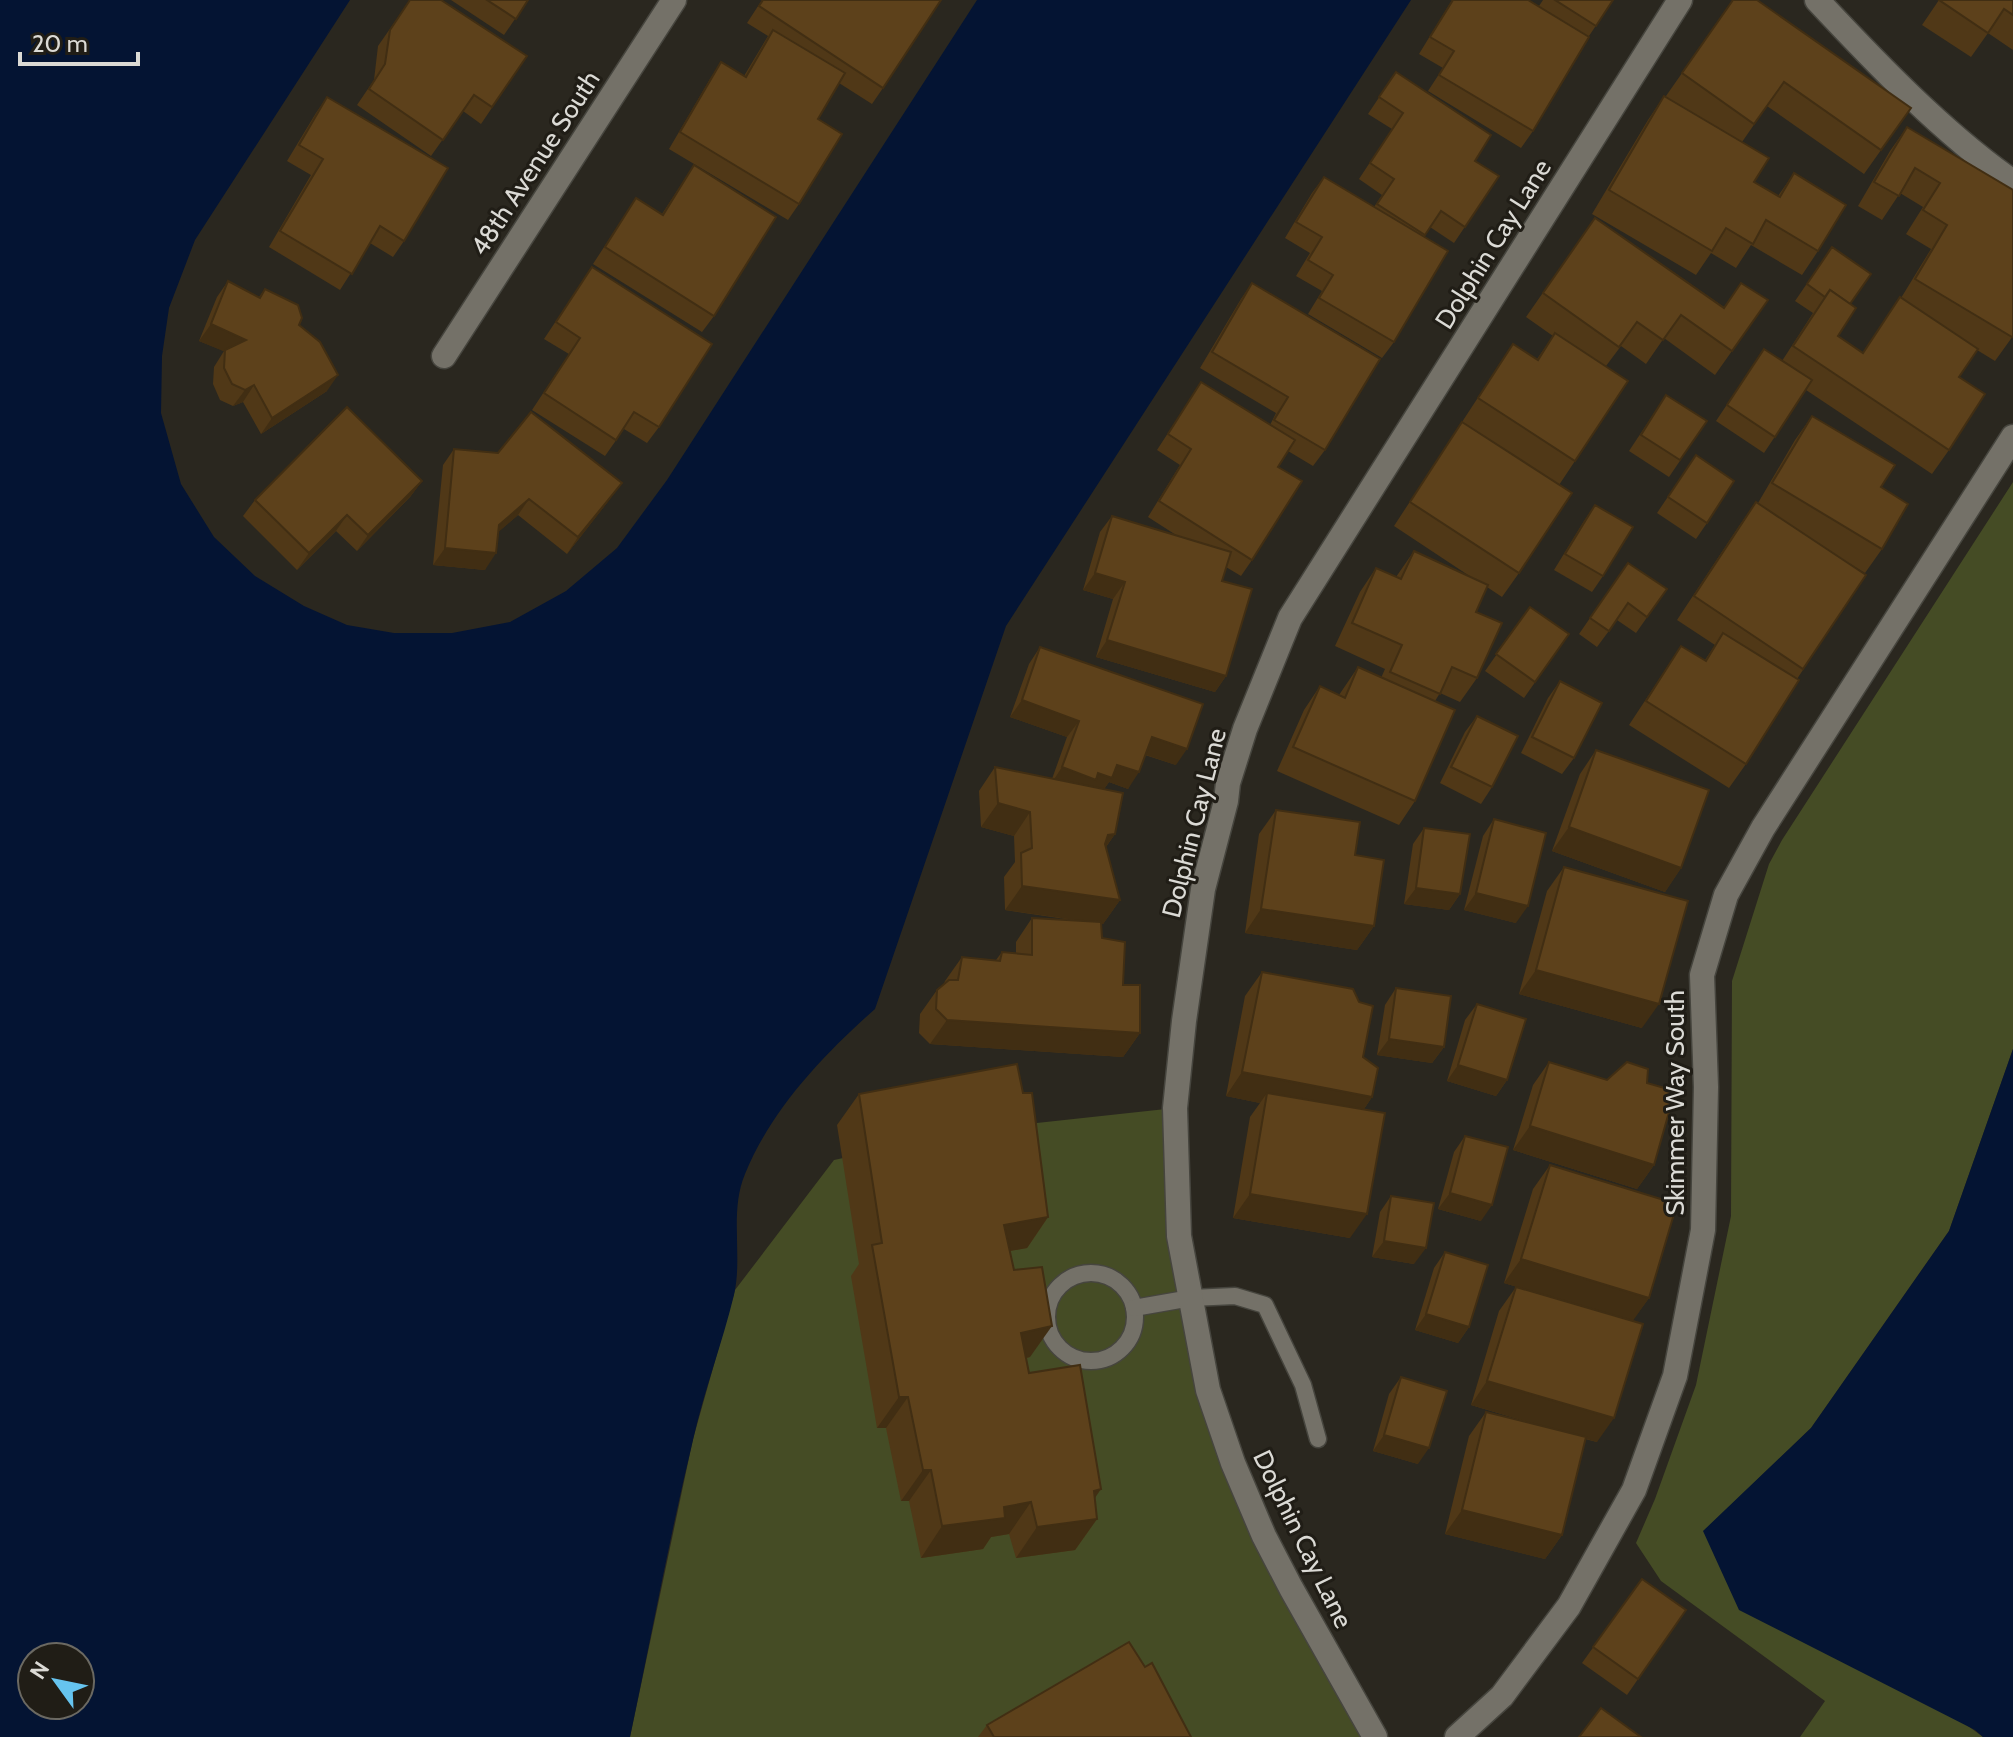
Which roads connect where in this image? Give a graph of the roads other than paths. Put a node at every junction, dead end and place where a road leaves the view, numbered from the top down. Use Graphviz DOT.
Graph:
graph roads {
  1 [pos="674,0"];
  2 [pos="1680,0"];
  3 [pos="1817,0"];
  4 [pos="2013,182"];
  5 [pos="444,356"];
  6 [pos="2013,437"];
  7 [pos="1191,1298"];
  8 [pos="1134,1308"];
  9 [pos="1318,1439"];
  10 [pos="1375,1737"];
  11 [pos="1457,1737"];
  1 -- 5 [label="street, 48th Avenue South"];
  2 -- 7 [label="street, Dolphin Cay Lane"];
  3 -- 4 [label="street"];
  6 -- 11 [label="street, Skimmer Way South"];
  7 -- 8 [label="lane"];
  7 -- 9 [label="lane"];
  7 -- 10 [label="street, Dolphin Cay Lane"];
  8 -- 8 [label="lane"];
}
